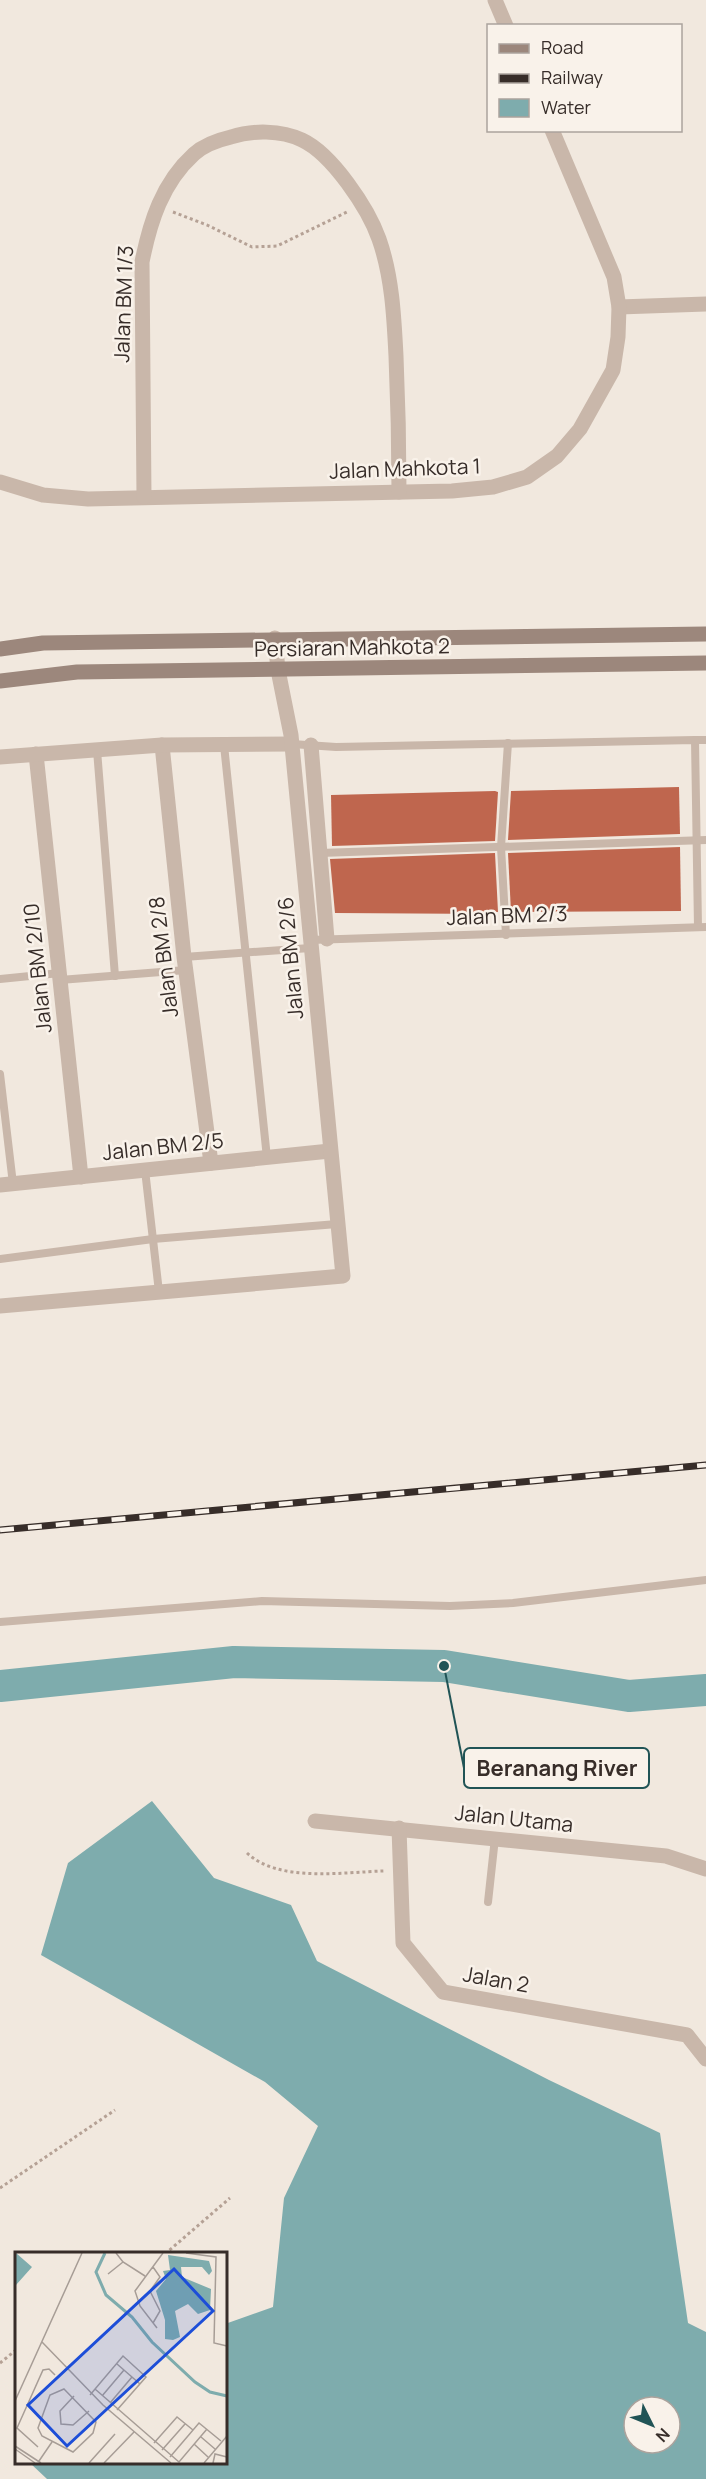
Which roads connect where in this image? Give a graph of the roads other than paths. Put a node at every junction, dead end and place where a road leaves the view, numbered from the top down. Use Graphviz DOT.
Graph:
graph roads {
  1 [pos="495,0"];
  2 [pos="505,24"];
  3 [pos="553,132"];
  4 [pos="706,304"];
  5 [pos="619,307"];
  6 [pos="0,482"];
  7 [pos="399,492"];
  8 [pos="144,497"];
  9 [pos="706,634"];
  10 [pos="275,638"];
  11 [pos="0,649"];
  12 [pos="706,663"];
  13 [pos="278,670"];
  14 [pos="0,681"];
  15 [pos="695,740"];
  16 [pos="706,740"];
  17 [pos="508,743"];
  18 [pos="291,744"];
  19 [pos="162,745"];
  20 [pos="224,745"];
  21 [pos="311,745"];
  22 [pos="97,750"];
  23 [pos="36,754"];
  24 [pos="0,757"];
  25 [pos="696,840"];
  26 [pos="706,840"];
  27 [pos="501,847"];
  28 [pos="320,853"];
  29 [pos="702,927"];
  30 [pos="506,935"];
  31 [pos="327,939"];
  32 [pos="310,944"];
  33 [pos="245,952"];
  34 [pos="185,964"];
  35 [pos="60,976"];
  36 [pos="115,976"];
  37 [pos="0,979"];
  38 [pos="0,1074"];
  39 [pos="330,1151"];
  40 [pos="267,1158"];
  41 [pos="211,1164"];
  42 [pos="145,1170"];
  43 [pos="81,1177"];
  44 [pos="6,1184"];
  45 [pos="337,1224"];
  46 [pos="153,1239"];
  47 [pos="0,1258"];
  48 [pos="159,1292"];
  49 [pos="0,1306"];
  50 [pos="706,1580"];
  51 [pos="0,1622"];
  52 [pos="315,1821"];
  53 [pos="399,1828"];
  54 [pos="495,1838"];
  55 [pos="706,1869"];
  56 [pos="488,1902"];
  57 [pos="706,2059"];
  1 -- 2 [label="street"];
  3 -- 5 [label="street, Jalan Mahkota 1"];
  4 -- 5 [label="street"];
  5 -- 7 [label="street, Jalan Mahkota 1"];
  6 -- 8 [label="street, Jalan Mahkota 1"];
  7 -- 8 [label="street, Jalan Mahkota 1"];
  7 -- 8 [label="street, Jalan BM 1/3"];
  9 -- 10 [label="main road, Persiaran Mahkota 2"];
  10 -- 11 [label="main road, Persiaran Mahkota 2"];
  10 -- 13 [label="street, Jalan BM 2/6"];
  12 -- 13 [label="main road, Persiaran Mahkota 2"];
  13 -- 14 [label="main road, Persiaran Mahkota 2"];
  13 -- 18 [label="street, Jalan BM 2/6"];
  15 -- 16 [label="lane"];
  15 -- 17 [label="lane"];
  15 -- 25 [label="lane"];
  17 -- 21 [label="lane"];
  17 -- 27 [label="lane"];
  18 -- 20 [label="street"];
  18 -- 21 [label="lane"];
  18 -- 32 [label="street, Jalan BM 2/6"];
  19 -- 20 [label="street"];
  19 -- 22 [label="street"];
  19 -- 34 [label="street, Jalan BM 2/8"];
  20 -- 33 [label="lane"];
  21 -- 28 [label="street"];
  22 -- 23 [label="street"];
  22 -- 36 [label="lane"];
  23 -- 24 [label="street"];
  23 -- 35 [label="street, Jalan BM 2/10"];
  25 -- 26 [label="lane"];
  25 -- 27 [label="lane"];
  25 -- 29 [label="lane"];
  27 -- 28 [label="lane"];
  27 -- 30 [label="lane"];
  28 -- 31 [label="street"];
  29 -- 30 [label="lane, Jalan BM 2/3"];
  30 -- 31 [label="lane, Jalan BM 2/3"];
  31 -- 32 [label="lane, Jalan BM 2/3"];
  32 -- 33 [label="lane, Jalan BM 2/3"];
  32 -- 39 [label="street, Jalan BM 2/6"];
  33 -- 34 [label="lane, Jalan BM 2/3"];
  33 -- 40 [label="lane"];
  34 -- 36 [label="lane, Jalan BM 2/3"];
  34 -- 41 [label="street, Jalan BM 2/8"];
  35 -- 36 [label="lane, Jalan BM 2/3"];
  35 -- 37 [label="lane, Jalan BM 2/3"];
  35 -- 43 [label="street, Jalan BM 2/10"];
  38 -- 44 [label="lane"];
  39 -- 40 [label="street, Jalan BM 2/5"];
  39 -- 45 [label="street, Jalan BM 2/6"];
  40 -- 41 [label="street, Jalan BM 2/5"];
  41 -- 42 [label="street, Jalan BM 2/5"];
  42 -- 43 [label="street, Jalan BM 2/5"];
  42 -- 46 [label="lane"];
  43 -- 44 [label="street, Jalan BM 2/5"];
  45 -- 46 [label="lane"];
  45 -- 48 [label="street, Jalan BM 2/6"];
  46 -- 47 [label="lane"];
  46 -- 48 [label="lane"];
  48 -- 49 [label="street"];
  50 -- 51 [label="lane"];
  52 -- 53 [label="street, Jalan Utama"];
  53 -- 54 [label="street, Jalan Utama"];
  53 -- 57 [label="street, Jalan 2"];
  54 -- 55 [label="street, Jalan Utama"];
  54 -- 56 [label="lane"];
}
